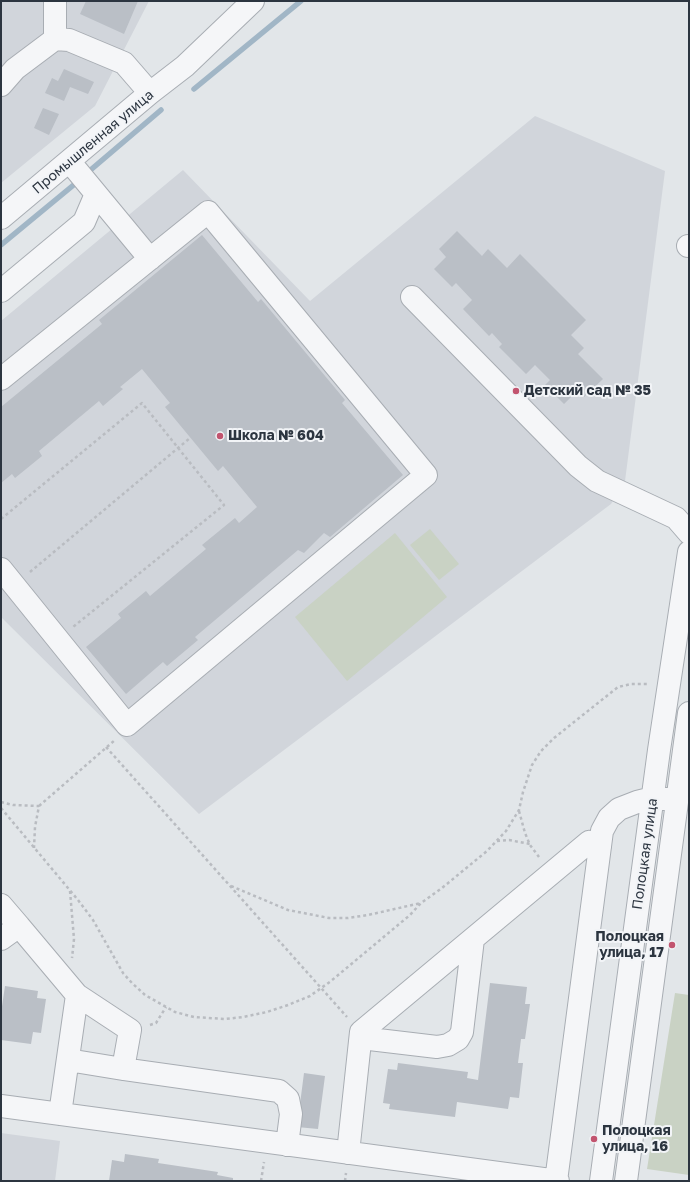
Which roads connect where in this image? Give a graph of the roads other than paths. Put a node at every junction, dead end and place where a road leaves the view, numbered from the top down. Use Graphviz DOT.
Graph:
graph roads {
  1 [pos="55,1"];
  2 [pos="253,1"];
  3 [pos="55,39"];
  4 [pos="1,85"];
  5 [pos="150,93"];
  6 [pos="69,161"];
  7 [pos="96,194"];
  8 [pos="1,218"];
  9 [pos="150,259"];
  10 [pos="1,291"];
  11 [pos="412,297"];
  12 [pos="1,379"];
  13 [pos="689,533"];
  14 [pos="689,552"];
  15 [pos="8,577"];
  16 [pos="689,713"];
  17 [pos="659,750"];
  18 [pos="686,754"];
  19 [pos="653,798"];
  20 [pos="677,801"];
  21 [pos="600,847"];
  22 [pos="1,905"];
  23 [pos="19,926"];
  24 [pos="1,939"];
  25 [pos="473,939"];
  26 [pos="77,995"];
  27 [pos="361,1035"];
  28 [pos="68,1060"];
  29 [pos="123,1069"];
  30 [pos="1,1106"];
  31 [pos="60,1114"];
  32 [pos="287,1145"];
  33 [pos="348,1153"];
  34 [pos="557,1181"];
  35 [pos="601,1181"];
  36 [pos="626,1181"];
  1 -- 3 [label="street"];
  2 -- 5 [label="street, Промышленная улица"];
  3 -- 4 [label="street"];
  3 -- 5 [label="street"];
  5 -- 6 [label="street, Промышленная улица"];
  6 -- 7 [label="street"];
  6 -- 8 [label="street, Промышленная улица"];
  7 -- 9 [label="street"];
  7 -- 10 [label="street"];
  9 -- 12 [label="street"];
  9 -- 15 [label="street"];
  11 -- 13 [label="street"];
  14 -- 17 [label="street, Полоцкая улица"];
  16 -- 18 [label="street, Полоцкая улица"];
  17 -- 18 [label="street"];
  17 -- 19 [label="street, Полоцкая улица"];
  18 -- 20 [label="street, Полоцкая улица"];
  19 -- 20 [label="street"];
  19 -- 21 [label="street"];
  19 -- 35 [label="street, Полоцкая улица"];
  20 -- 36 [label="street, Полоцкая улица"];
  21 -- 25 [label="street"];
  21 -- 34 [label="street"];
  22 -- 23 [label="street"];
  23 -- 24 [label="street"];
  23 -- 26 [label="street"];
  25 -- 27 [label="street"];
  25 -- 27 [label="street"];
  26 -- 28 [label="street"];
  26 -- 29 [label="street"];
  27 -- 33 [label="street"];
  28 -- 29 [label="street"];
  28 -- 31 [label="street"];
  29 -- 32 [label="street"];
  30 -- 31 [label="street"];
  31 -- 32 [label="street"];
  32 -- 33 [label="street"];
  33 -- 34 [label="street"];
}
